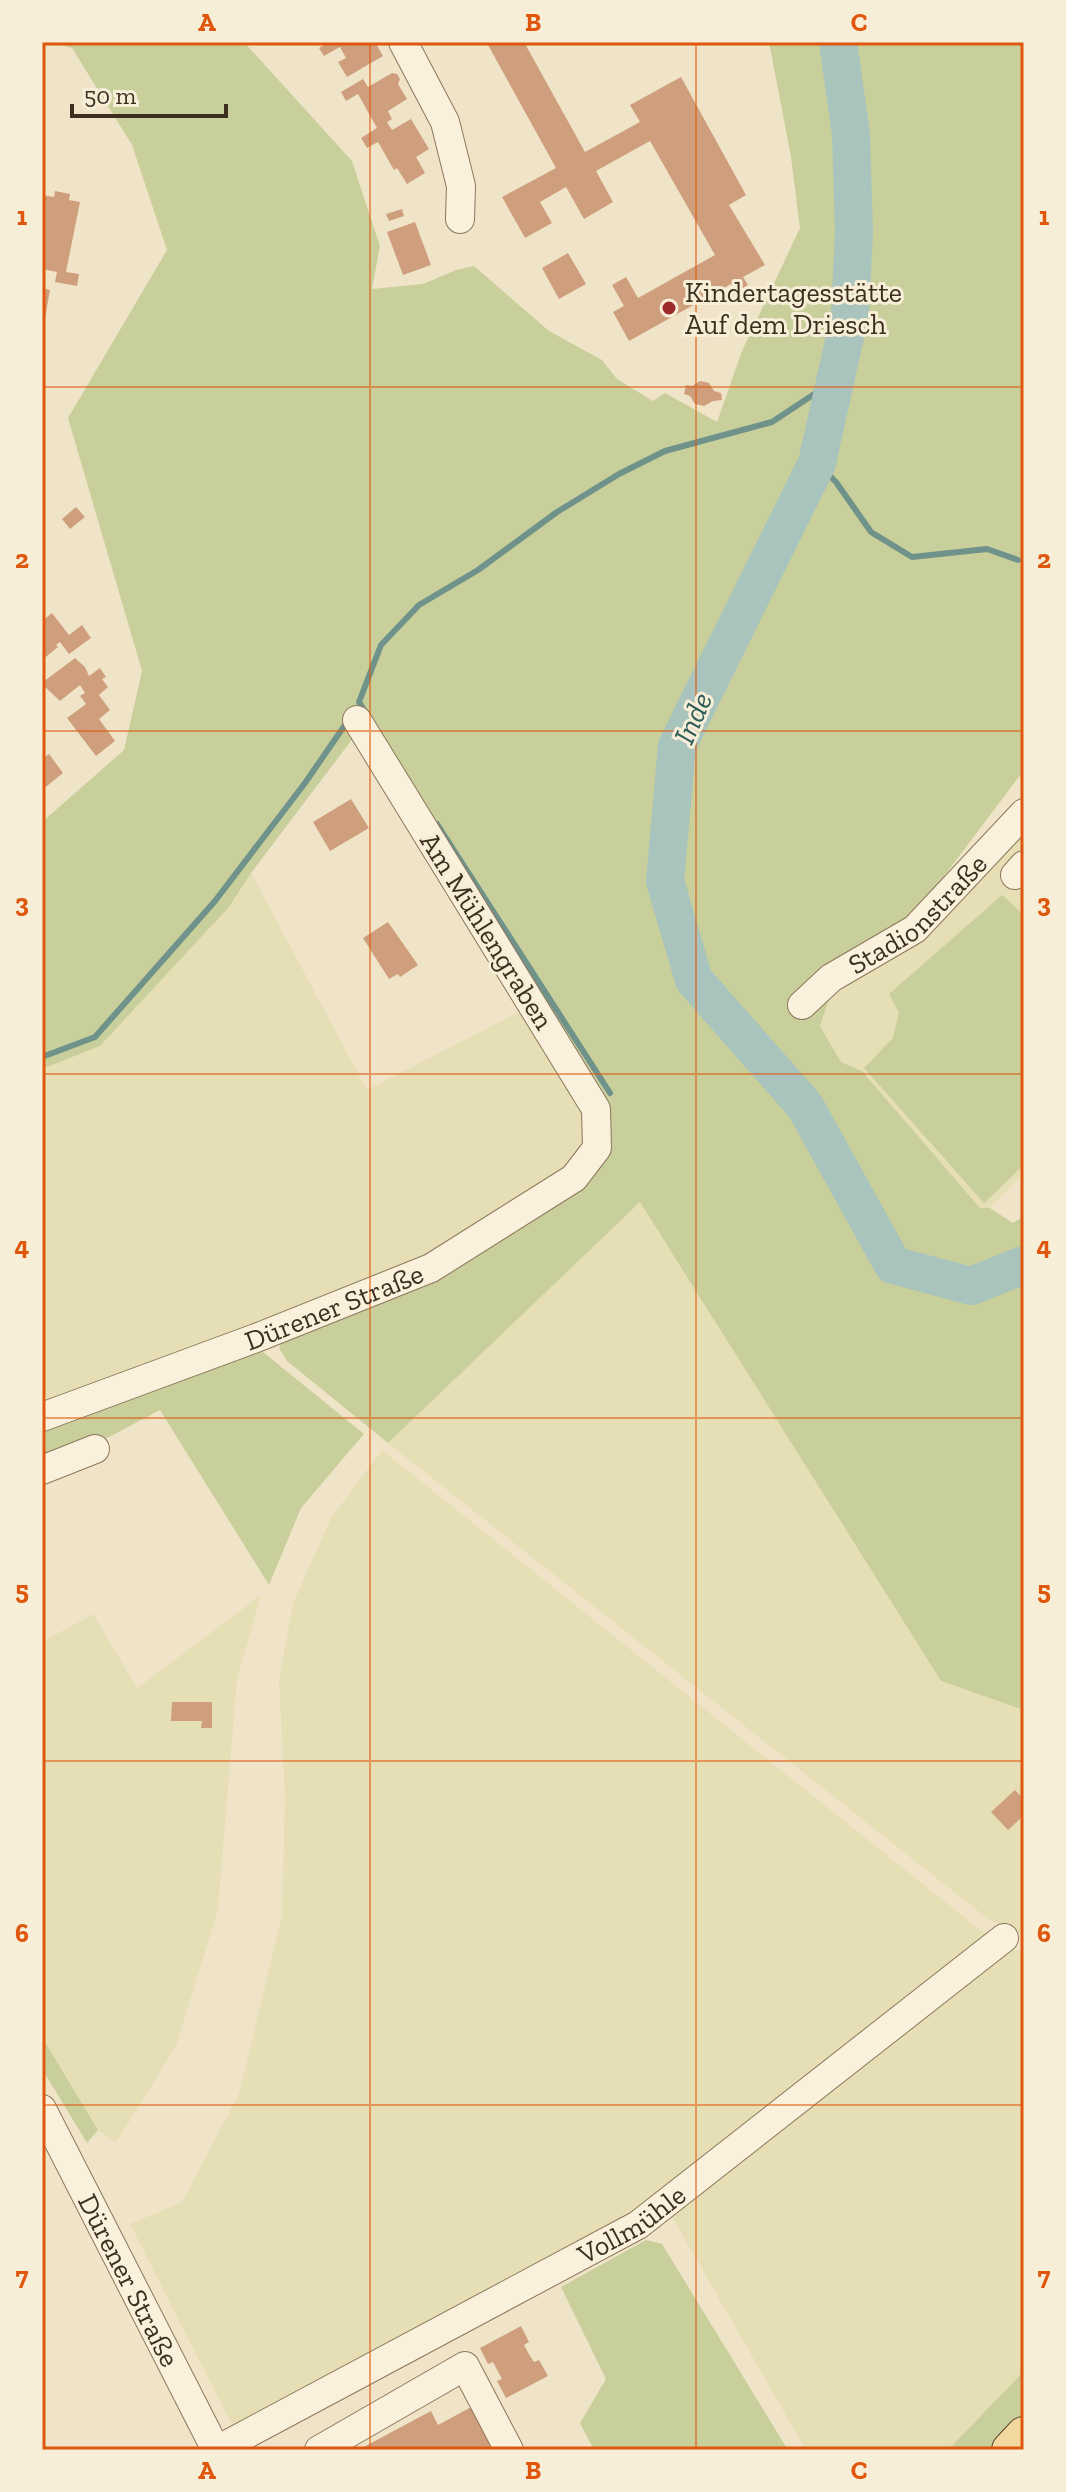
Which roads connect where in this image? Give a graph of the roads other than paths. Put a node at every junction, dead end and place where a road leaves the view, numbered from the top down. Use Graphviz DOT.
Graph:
graph roads {
  1 [pos="403,42"];
  2 [pos="460,219"];
  3 [pos="357,720"];
  4 [pos="1024,813"];
  5 [pos="802,1005"];
  6 [pos="597,1148"];
  7 [pos="42,1417"];
  8 [pos="95,1449"];
  9 [pos="42,1470"];
  10 [pos="1004,1938"];
  11 [pos="42,2109"];
  12 [pos="1024,2435"];
  13 [pos="217,2450"];
  14 [pos="319,2450"];
  15 [pos="509,2450"];
  16 [pos="1010,2450"];
  1 -- 2 [label="street"];
  3 -- 6 [label="street, Am Mühlengraben"];
  4 -- 5 [label="street, Stadionstraße"];
  6 -- 7 [label="street, Dürener Straße"];
  8 -- 9 [label="street"];
  10 -- 13 [label="street, Vollmühle"];
  11 -- 13 [label="street, Dürener Straße"];
  12 -- 16 [label="main road"];
  14 -- 15 [label="street"];
}
